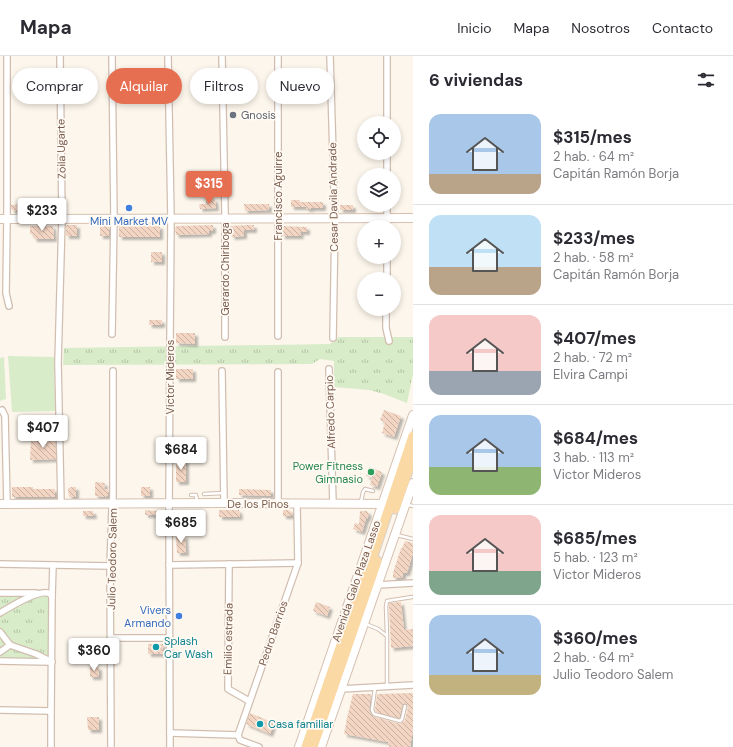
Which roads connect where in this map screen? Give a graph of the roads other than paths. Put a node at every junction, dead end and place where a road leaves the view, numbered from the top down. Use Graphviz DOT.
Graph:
graph roads {
  1 [pos="7,56"];
  2 [pos="60,56"];
  3 [pos="112,56"];
  4 [pos="168,56"];
  5 [pos="222,56"];
  6 [pos="278,56"];
  7 [pos="330,56"];
  8 [pos="387,56"];
  9 [pos="387,116"];
  10 [pos="387,212"];
  11 [pos="62,218"];
  12 [pos="114,218"];
  13 [pos="171,218"];
  14 [pos="225,218"];
  15 [pos="278,218"];
  16 [pos="335,218"];
  17 [pos="387,218"];
  18 [pos="413,218"];
  19 [pos="3,219"];
  20 [pos="9,306"];
  21 [pos="386,316"];
  22 [pos="112,334"];
  23 [pos="278,336"];
  24 [pos="225,337"];
  25 [pos="333,338"];
  26 [pos="389,341"];
  27 [pos="329,369"];
  28 [pos="113,371"];
  29 [pos="222,371"];
  30 [pos="278,372"];
  31 [pos="2,410"];
  32 [pos="413,415"];
  33 [pos="413,436"];
  34 [pos="413,456"];
  35 [pos="413,483"];
  36 [pos="373,490"];
  37 [pos="204,494"];
  38 [pos="223,494"];
  39 [pos="192,495"];
  40 [pos="3,504"];
  41 [pos="61,504"];
  42 [pos="112,504"];
  43 [pos="169,504"];
  44 [pos="197,504"];
  45 [pos="224,504"];
  46 [pos="278,504"];
  47 [pos="297,504"];
  48 [pos="333,504"];
  49 [pos="361,504"];
  50 [pos="397,505"];
  51 [pos="395,534"];
  52 [pos="413,539"];
  53 [pos="298,563"];
  54 [pos="0,564"];
  55 [pos="229,564"];
  56 [pos="53,565"];
  57 [pos="169,565"];
  58 [pos="110,566"];
  59 [pos="413,583"];
  60 [pos="377,585"];
  61 [pos="0,593"];
  62 [pos="39,593"];
  63 [pos="52,597"];
  64 [pos="412,597"];
  65 [pos="0,613"];
  66 [pos="364,624"];
  67 [pos="0,632"];
  68 [pos="387,636"];
  69 [pos="111,638"];
  70 [pos="169,638"];
  71 [pos="10,645"];
  72 [pos="0,652"];
  73 [pos="0,661"];
  74 [pos="52,662"];
  75 [pos="413,685"];
  76 [pos="387,686"];
  77 [pos="375,687"];
  78 [pos="341,689"];
  79 [pos="250,701"];
  80 [pos="405,706"];
  81 [pos="0,710"];
  82 [pos="51,711"];
  83 [pos="170,733"];
  84 [pos="238,735"];
  85 [pos="52,747"];
  86 [pos="111,747"];
  87 [pos="170,747"];
  88 [pos="259,747"];
  89 [pos="299,747"];
  90 [pos="306,747"];
  91 [pos="313,747"];
  92 [pos="320,747"];
  1 -- 19 [label="street"];
  2 -- 11 [label="street, Zoila Ugarte"];
  3 -- 12 [label="street"];
  4 -- 13 [label="street, Victor Mideros"];
  5 -- 14 [label="street, Gerardo Chiriboga"];
  6 -- 15 [label="street, Francisco Aguirre"];
  7 -- 16 [label="street, Cesar Davila Andrade"];
  8 -- 9 [label="street"];
  10 -- 17 [label="street"];
  11 -- 12 [label="street"];
  11 -- 19 [label="street"];
  11 -- 41 [label="street, Zoila Ugarte"];
  12 -- 13 [label="street"];
  12 -- 22 [label="street"];
  13 -- 14 [label="street"];
  13 -- 43 [label="street, Victor Mideros"];
  14 -- 15 [label="street"];
  14 -- 24 [label="street, Gerardo Chiriboga"];
  15 -- 16 [label="street"];
  15 -- 23 [label="street, Francisco Aguirre"];
  16 -- 17 [label="street"];
  16 -- 25 [label="street, Cesar Davila Andrade"];
  17 -- 18 [label="street"];
  19 -- 20 [label="street"];
  21 -- 26 [label="street"];
  27 -- 48 [label="street, Alfredo Carpio"];
  28 -- 42 [label="street, Julio Teodoro Salem"];
  29 -- 38 [label="street"];
  30 -- 46 [label="street"];
  31 -- 40 [label="street"];
  32 -- 50 [label="street, Avenida Galo Plaza Lasso"];
  33 -- 50 [label="main road, Avenida Galo Plaza Lasso"];
  34 -- 50 [label="main road, Avenida Galo Plaza Lasso"];
  35 -- 50 [label="street, Avenida Galo Plaza Lasso"];
  36 -- 49 [label="lane"];
  37 -- 38 [label="lane"];
  38 -- 45 [label="street"];
  39 -- 44 [label="lane"];
  40 -- 41 [label="street, De los Pinos"];
  41 -- 42 [label="street, De los Pinos"];
  42 -- 43 [label="street, De los Pinos"];
  42 -- 58 [label="street, Julio Teodoro Salem"];
  43 -- 44 [label="street, De los Pinos"];
  43 -- 57 [label="street, Victor Mideros"];
  44 -- 45 [label="street, De los Pinos"];
  45 -- 46 [label="street, De los Pinos"];
  46 -- 47 [label="street, De los Pinos"];
  47 -- 48 [label="street, De los Pinos"];
  47 -- 53 [label="street, Pedro Barrios"];
  48 -- 49 [label="street, De los Pinos"];
  49 -- 50 [label="street, De los Pinos"];
  50 -- 51 [label="street, Avenida Galo Plaza Lasso"];
  50 -- 89 [label="street, Avenida Galo Plaza Lasso"];
  50 -- 90 [label="main road, Avenida Galo Plaza Lasso"];
  50 -- 91 [label="main road, Avenida Galo Plaza Lasso"];
  51 -- 52 [label="lane"];
  51 -- 60 [label="street, Avenida Galo Plaza Lasso"];
  53 -- 55 [label="street"];
  53 -- 79 [label="street, Pedro Barrios"];
  54 -- 56 [label="street"];
  55 -- 57 [label="street"];
  55 -- 79 [label="street, Emilio estrada"];
  56 -- 58 [label="street"];
  56 -- 63 [label="street"];
  57 -- 70 [label="street, Victor Mideros"];
  58 -- 69 [label="street, Julio Teodoro Salem"];
  59 -- 60 [label="street"];
  60 -- 66 [label="street, Avenida Galo Plaza Lasso"];
  61 -- 62 [label="street"];
  62 -- 63 [label="street"];
  62 -- 65 [label="street"];
  63 -- 74 [label="street"];
  64 -- 68 [label="lane"];
  66 -- 68 [label="lane"];
  66 -- 78 [label="street, Avenida Galo Plaza Lasso"];
  67 -- 71 [label="street"];
  68 -- 76 [label="lane"];
  69 -- 70 [label="street"];
  69 -- 86 [label="street, Julio Teodoro Salem"];
  70 -- 83 [label="street, Victor Mideros"];
  71 -- 72 [label="street"];
  71 -- 74 [label="street"];
  73 -- 74 [label="street"];
  74 -- 82 [label="street"];
  75 -- 76 [label="street"];
  76 -- 77 [label="street"];
  77 -- 78 [label="street"];
  77 -- 80 [label="lane"];
  78 -- 92 [label="street, Avenida Galo Plaza Lasso"];
  79 -- 84 [label="street, Pedro Barrios"];
  81 -- 82 [label="street"];
  82 -- 85 [label="street"];
  83 -- 84 [label="street"];
  83 -- 87 [label="street, Victor Mideros"];
  84 -- 88 [label="street"];
}
